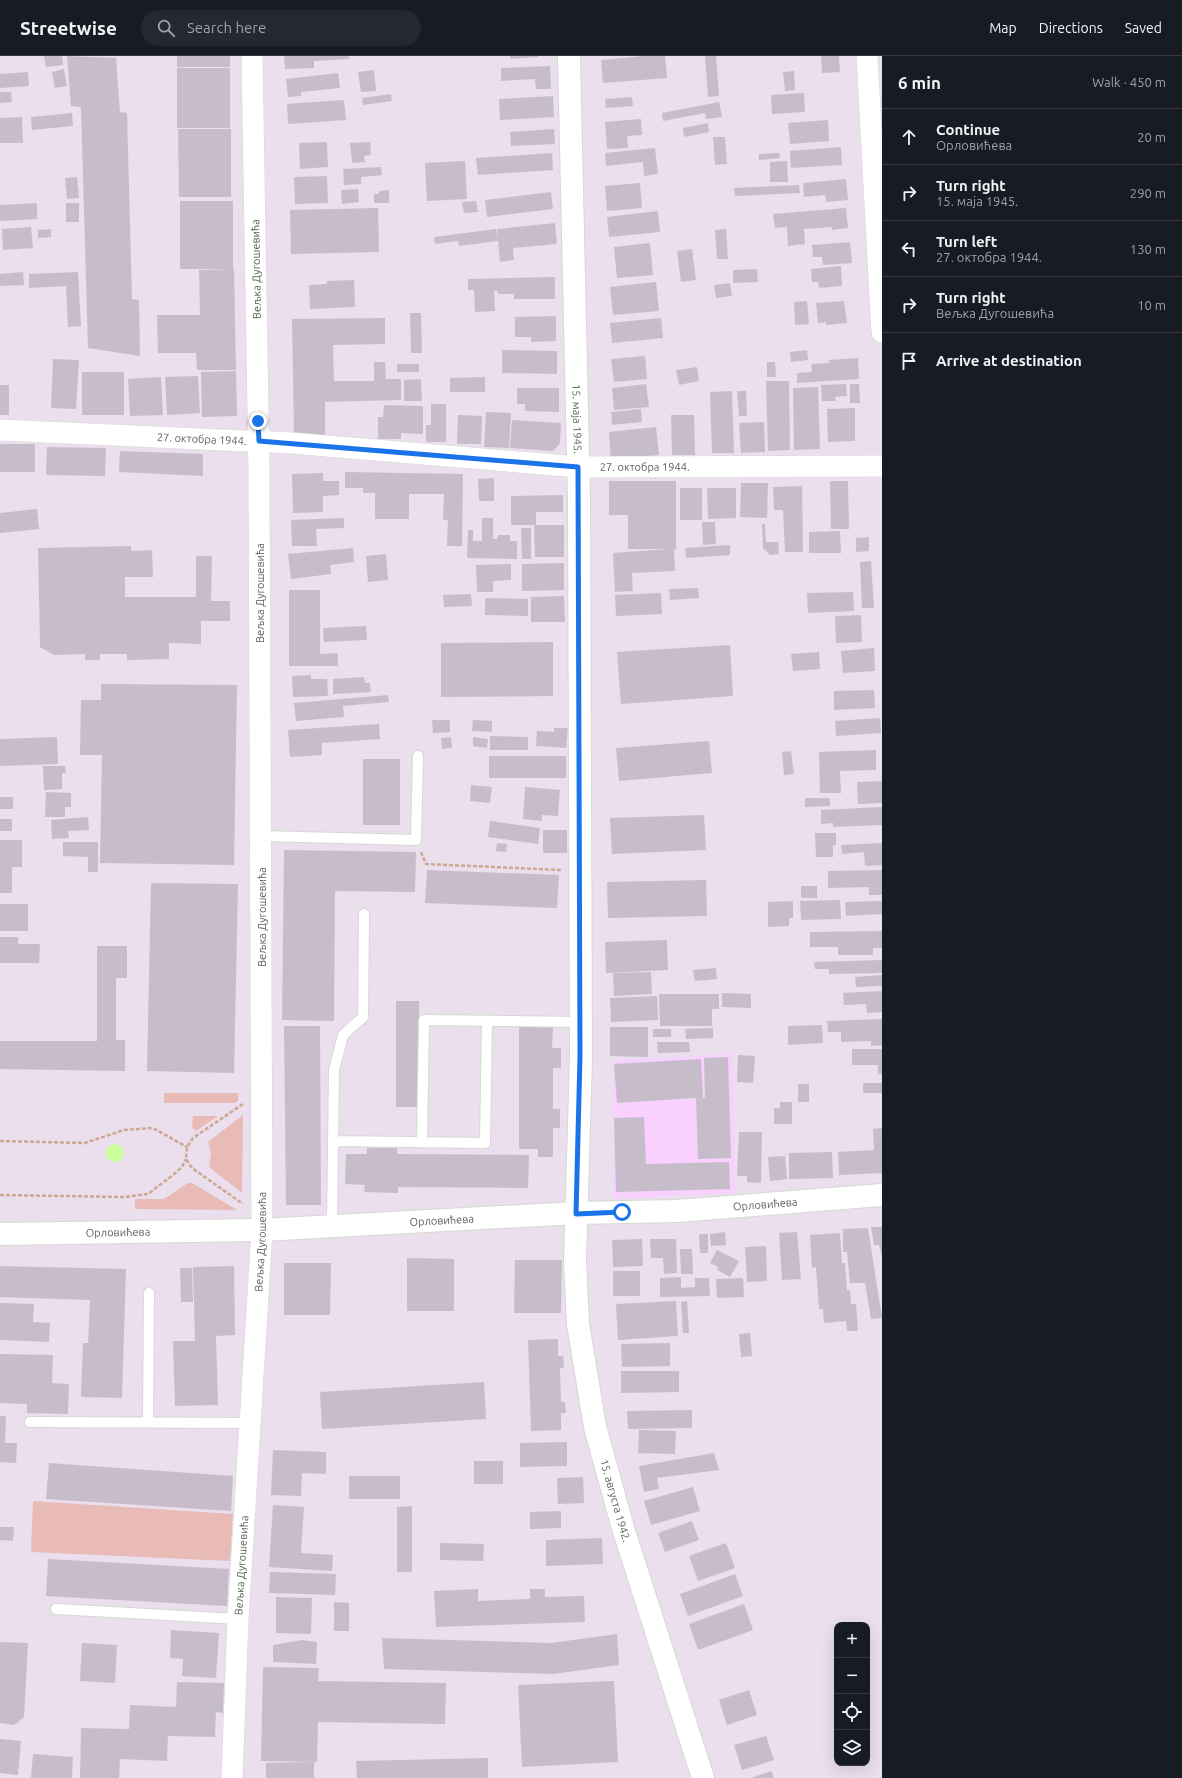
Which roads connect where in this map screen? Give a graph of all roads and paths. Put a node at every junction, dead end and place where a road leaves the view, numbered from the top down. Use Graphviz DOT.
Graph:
graph roads {
  1 [pos="252,56"];
  2 [pos="569,56"];
  3 [pos="867,56"];
  4 [pos="882,332"];
  5 [pos="0,430"];
  6 [pos="259,441"];
  7 [pos="882,466"];
  8 [pos="578,467"];
  9 [pos="418,756"];
  10 [pos="261,836"];
  11 [pos="416,840"];
  12 [pos="580,871"];
  13 [pos="364,914"];
  14 [pos="487,1021"];
  15 [pos="580,1022"];
  16 [pos="262,1093"];
  17 [pos="0,1141"];
  18 [pos="333,1141"];
  19 [pos="422,1142"];
  20 [pos="187,1147"];
  21 [pos="186,1159"];
  22 [pos="0,1195"];
  23 [pos="882,1195"];
  24 [pos="576,1214"];
  25 [pos="262,1222"];
  26 [pos="332,1226"];
  27 [pos="0,1234"];
  28 [pos="149,1293"];
  29 [pos="30,1422"];
  30 [pos="148,1422"];
  31 [pos="251,1423"];
  32 [pos="56,1609"];
  33 [pos="238,1619"];
  34 [pos="232,1778"];
  35 [pos="703,1778"];
  1 -- 6 [label="street, Вељка Дугошевића"];
  2 -- 8 [label="street, 15. маја 1945."];
  3 -- 4 [label="street"];
  5 -- 6 [label="street, 27. октобра 1944."];
  6 -- 8 [label="street, 27. октобра 1944."];
  6 -- 10 [label="street, Вељка Дугошевића"];
  7 -- 8 [label="street, 27. октобра 1944."];
  8 -- 12 [label="street, 15. маја 1945."];
  9 -- 11 [label="lane"];
  10 -- 11 [label="lane"];
  10 -- 16 [label="street, Вељка Дугошевића"];
  11 -- 12 [label="path"];
  12 -- 15 [label="street, 15. маја 1945."];
  13 -- 18 [label="lane"];
  14 -- 15 [label="lane"];
  14 -- 19 [label="lane"];
  14 -- 19 [label="lane"];
  15 -- 24 [label="street, 15. маја 1945."];
  16 -- 20 [label="path"];
  16 -- 25 [label="street, Вељка Дугошевића"];
  17 -- 20 [label="path"];
  18 -- 19 [label="lane"];
  18 -- 26 [label="lane"];
  20 -- 21 [label="path"];
  21 -- 22 [label="path"];
  21 -- 25 [label="path"];
  23 -- 24 [label="street, Орловићева"];
  24 -- 26 [label="street, Орловићева"];
  24 -- 35 [label="street, 15. августа 1942."];
  25 -- 26 [label="street, Орловићева"];
  25 -- 27 [label="street, Орловићева"];
  25 -- 31 [label="street, Вељка Дугошевића"];
  28 -- 30 [label="lane"];
  29 -- 30 [label="lane"];
  30 -- 31 [label="lane"];
  31 -- 33 [label="street, Вељка Дугошевића"];
  32 -- 33 [label="lane"];
  33 -- 34 [label="street, Вељка Дугошевића"];
}
